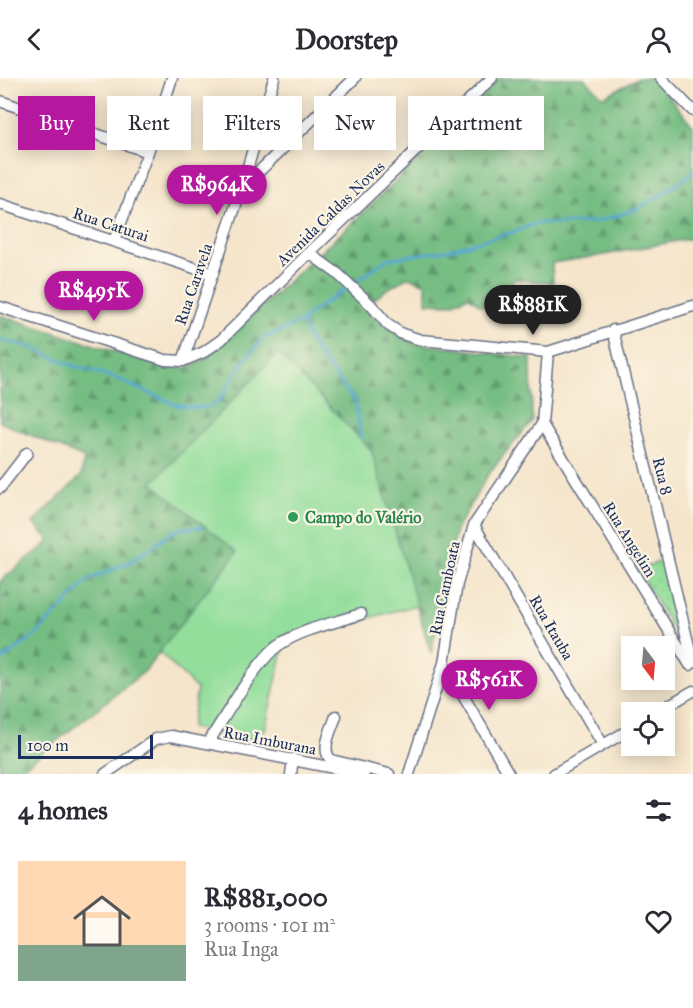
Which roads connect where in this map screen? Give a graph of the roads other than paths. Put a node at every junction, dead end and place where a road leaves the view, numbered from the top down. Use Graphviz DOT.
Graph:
graph roads {
  1 [pos="172,78"];
  2 [pos="274,78"];
  3 [pos="355,78"];
  4 [pos="492,78"];
  5 [pos="661,78"];
  6 [pos="0,101"];
  7 [pos="691,104"];
  8 [pos="148,153"];
  9 [pos="241,190"];
  10 [pos="0,204"];
  11 [pos="114,242"];
  12 [pos="309,253"];
  13 [pos="213,274"];
  14 [pos="693,306"];
  15 [pos="0,307"];
  16 [pos="613,330"];
  17 [pos="548,352"];
  18 [pos="183,361"];
  19 [pos="542,424"];
  20 [pos="27,453"];
  21 [pos="0,488"];
  22 [pos="474,525"];
  23 [pos="361,614"];
  24 [pos="444,663"];
  25 [pos="693,663"];
  26 [pos="693,670"];
  27 [pos="693,691"];
  28 [pos="674,702"];
  29 [pos="336,716"];
  30 [pos="621,734"];
  31 [pos="208,743"];
  32 [pos="603,745"];
  33 [pos="293,759"];
  34 [pos="105,774"];
  35 [pos="291,774"];
  36 [pos="364,774"];
  37 [pos="389,774"];
  38 [pos="409,774"];
  39 [pos="509,774"];
  40 [pos="554,774"];
  1 -- 8 [label="street"];
  2 -- 9 [label="street, Rua Caravela"];
  3 -- 9 [label="street"];
  4 -- 12 [label="street, Avenida Caldas Novas"];
  5 -- 7 [label="street"];
  6 -- 8 [label="street"];
  8 -- 11 [label="street"];
  9 -- 13 [label="street, Rua Caravela"];
  10 -- 11 [label="street, Rua Caturai"];
  11 -- 13 [label="street, Rua Caturai"];
  12 -- 17 [label="street"];
  12 -- 18 [label="street, Avenida Caldas Novas"];
  13 -- 18 [label="street, Rua Caravela"];
  14 -- 16 [label="street"];
  15 -- 18 [label="street"];
  16 -- 17 [label="street"];
  16 -- 25 [label="street, Rua 8"];
  17 -- 19 [label="street, Rua Camboata"];
  19 -- 22 [label="street, Rua Camboata"];
  19 -- 26 [label="street, Rua Angelim"];
  20 -- 21 [label="street"];
  22 -- 24 [label="street, Rua Camboata"];
  22 -- 32 [label="street, Rua Itauba"];
  23 -- 31 [label="street"];
  24 -- 38 [label="street, Rua Camboata"];
  24 -- 39 [label="street"];
  27 -- 28 [label="street"];
  29 -- 37 [label="street"];
  30 -- 32 [label="street"];
  31 -- 33 [label="street, Rua Imburana"];
  31 -- 34 [label="street, Rua Imburana"];
  32 -- 40 [label="street"];
  33 -- 35 [label="street"];
  33 -- 36 [label="street, Rua Imburana"];
}
